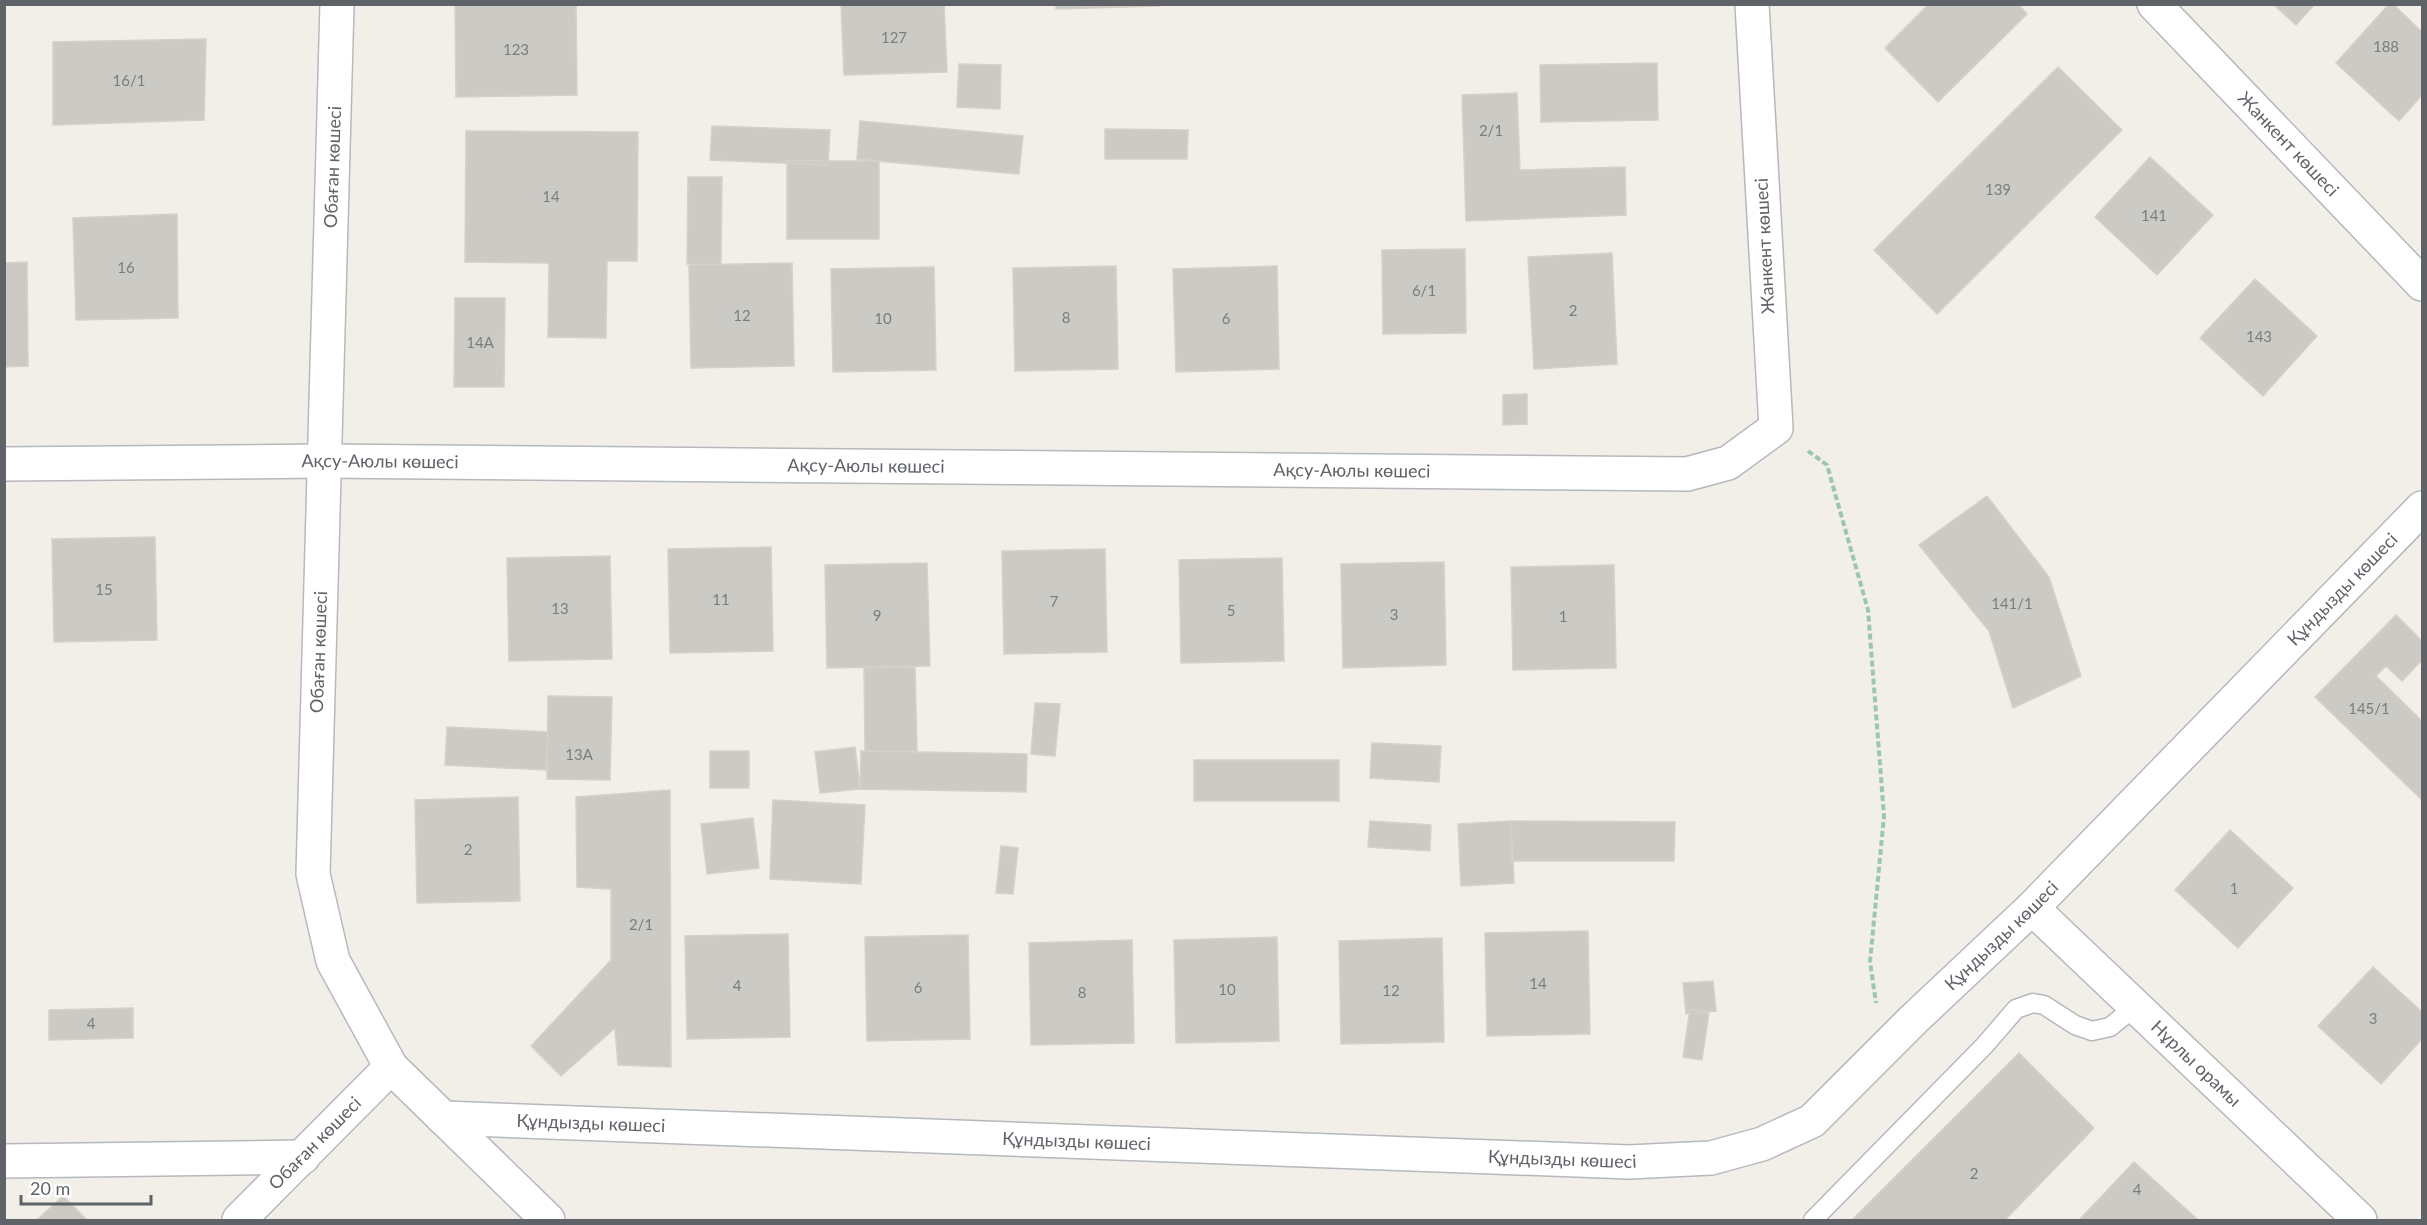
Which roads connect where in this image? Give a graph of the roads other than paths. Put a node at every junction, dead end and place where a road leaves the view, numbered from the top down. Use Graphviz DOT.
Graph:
graph roads {
  1 [pos="338,4"];
  2 [pos="1752,4"];
  3 [pos="2154,4"];
  4 [pos="2422,284"];
  5 [pos="324,461"];
  6 [pos="1728,463"];
  7 [pos="4,464"];
  8 [pos="2422,508"];
  9 [pos="2032,908"];
  10 [pos="2136,1006"];
  11 [pos="391,1067"];
  12 [pos="443,1118"];
  13 [pos="303,1157"];
  14 [pos="4,1161"];
  15 [pos="239,1221"];
  16 [pos="548,1221"];
  17 [pos="1813,1221"];
  18 [pos="2360,1221"];
  1 -- 5 [label="street, Обаған көшесі"];
  2 -- 6 [label="street, Жанкент көшесі"];
  3 -- 4 [label="street, Жанкент көшесі"];
  5 -- 6 [label="street, Ақсу-Аюлы көшесі"];
  5 -- 7 [label="street, Ақсу-Аюлы көшесі"];
  5 -- 11 [label="street, Обаған көшесі"];
  8 -- 9 [label="street, Құндызды көшесі"];
  9 -- 10 [label="street, Нұрлы орамы"];
  9 -- 12 [label="street, Құндызды көшесі"];
  10 -- 17 [label="lane"];
  10 -- 18 [label="street, Нұрлы орамы"];
  11 -- 12 [label="street"];
  11 -- 13 [label="street, Обаған көшесі"];
  12 -- 16 [label="street"];
  13 -- 14 [label="street"];
  13 -- 15 [label="street, Обаған көшесі"];
}
